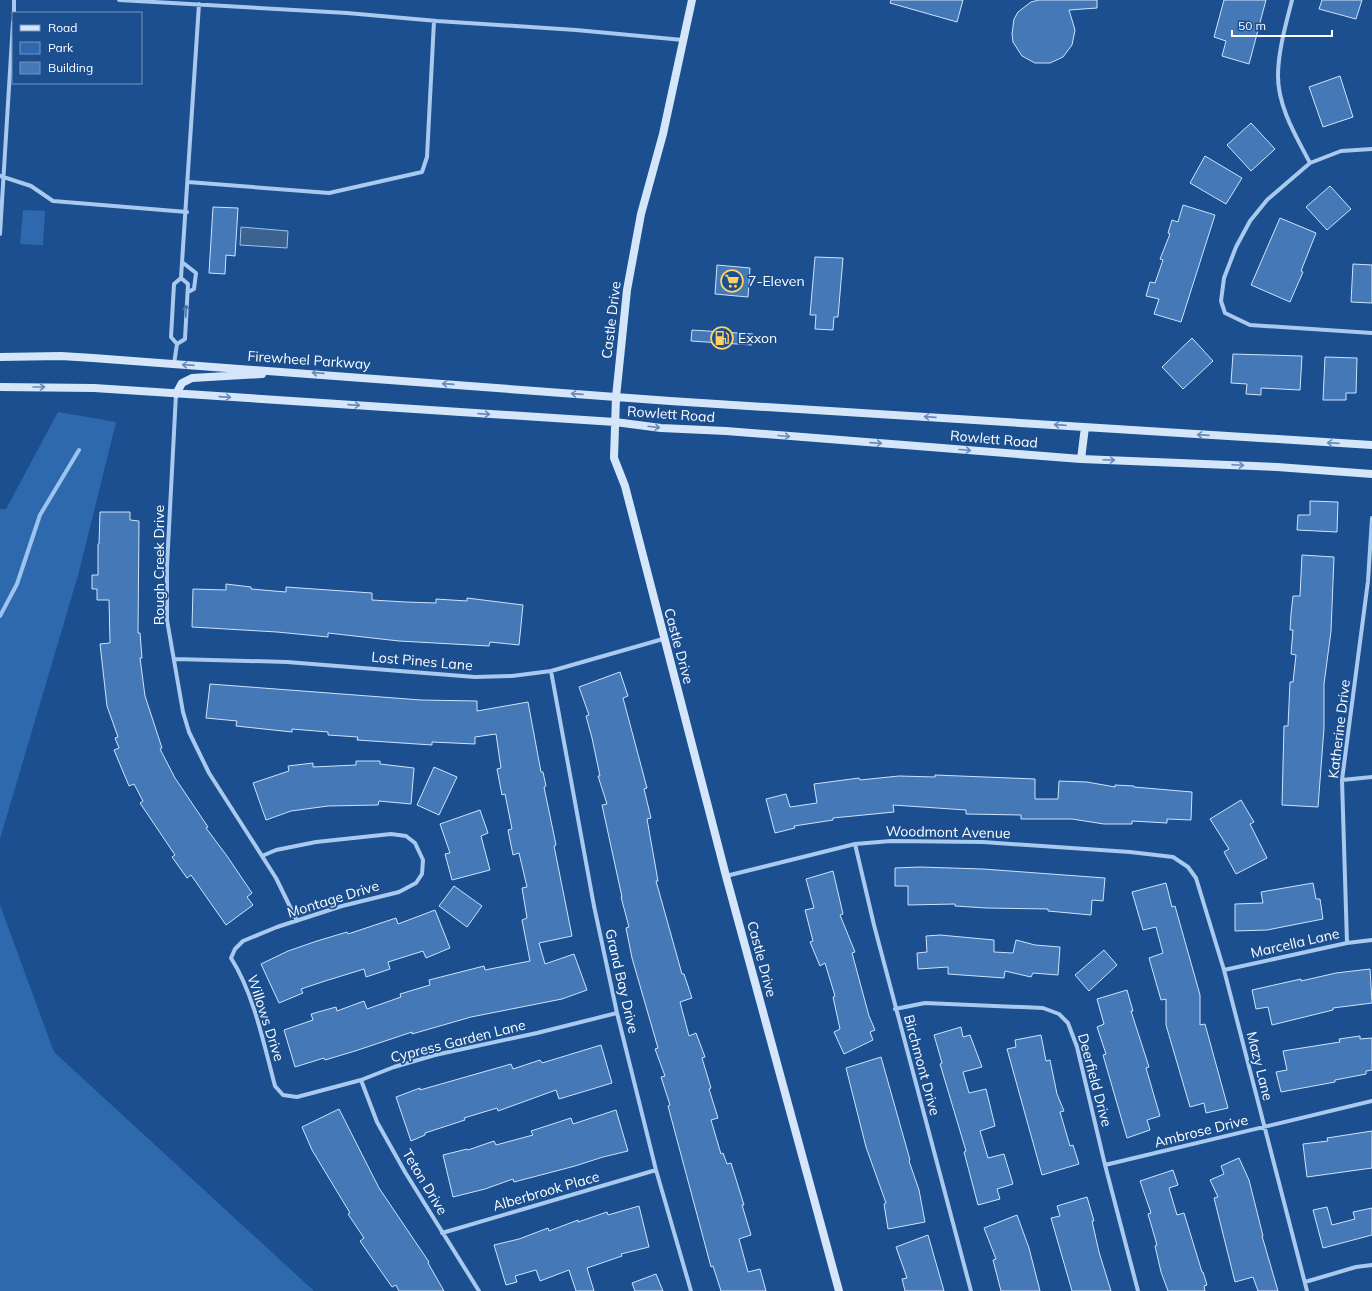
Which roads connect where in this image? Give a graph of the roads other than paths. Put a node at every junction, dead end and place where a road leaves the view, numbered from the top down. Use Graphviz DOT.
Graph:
graph roads {
  1 [pos="14,0"];
  2 [pos="119,0"];
  3 [pos="692,0"];
  4 [pos="1292,0"];
  5 [pos="199,4"];
  6 [pos="14,12"];
  7 [pos="434,21"];
  8 [pos="12,35"];
  9 [pos="683,40"];
  10 [pos="1372,149"];
  11 [pos="1310,163"];
  12 [pos="1,176"];
  13 [pos="188,182"];
  14 [pos="187,212"];
  15 [pos="0,234"];
  16 [pos="182,262"];
  17 [pos="181,278"];
  18 [pos="188,292"];
  19 [pos="1372,333"];
  20 [pos="177,344"];
  21 [pos="0,357"];
  22 [pos="174,364"];
  23 [pos="297,372"];
  24 [pos="0,387"];
  25 [pos="176,394"];
  26 [pos="616,397"];
  27 [pos="616,422"];
  28 [pos="1085,427"];
  29 [pos="1372,445"];
  30 [pos="1081,459"];
  31 [pos="1372,474"];
  32 [pos="1372,518"];
  33 [pos="1370,582"];
  34 [pos="663,639"];
  35 [pos="175,659"];
  36 [pos="551,671"];
  37 [pos="1372,777"];
  38 [pos="1342,780"];
  39 [pos="856,844"];
  40 [pos="262,856"];
  41 [pos="1173,857"];
  42 [pos="726,876"];
  43 [pos="297,921"];
  44 [pos="1372,940"];
  45 [pos="1347,943"];
  46 [pos="235,948"];
  47 [pos="1224,970"];
  48 [pos="895,1009"];
  49 [pos="617,1013"];
  50 [pos="361,1080"];
  51 [pos="282,1095"];
  52 [pos="1372,1101"];
  53 [pos="1264,1126"];
  54 [pos="1105,1166"];
  55 [pos="656,1170"];
  56 [pos="442,1233"];
  57 [pos="1372,1265"];
  58 [pos="1305,1282"];
  59 [pos="479,1291"];
  60 [pos="691,1291"];
  61 [pos="839,1291"];
  62 [pos="971,1291"];
  63 [pos="1138,1291"];
  64 [pos="1307,1291"];
  1 -- 6 [label="street"];
  2 -- 5 [label="street"];
  3 -- 9 [label="main road, Castle Drive"];
  4 -- 11 [label="street"];
  5 -- 7 [label="street"];
  5 -- 13 [label="street"];
  7 -- 9 [label="street"];
  7 -- 13 [label="street"];
  8 -- 12 [label="street"];
  9 -- 26 [label="main road, Castle Drive"];
  10 -- 11 [label="street"];
  11 -- 19 [label="street"];
  12 -- 14 [label="street"];
  12 -- 15 [label="street"];
  13 -- 14 [label="street"];
  14 -- 16 [label="street"];
  16 -- 17 [label="street"];
  16 -- 18 [label="street"];
  17 -- 18 [label="street"];
  17 -- 20 [label="street"];
  20 -- 18 [label="street, one-way"];
  20 -- 22 [label="street"];
  21 -- 22 [label="main road, Firewheel Parkway"];
  23 -- 22 [label="main road, Firewheel Parkway, one-way"];
  23 -- 25 [label="main road"];
  26 -- 23 [label="main road, Firewheel Parkway, one-way"];
  24 -- 25 [label="main road, one-way"];
  25 -- 27 [label="main road, one-way"];
  25 -- 35 [label="street, Rough Creek Drive"];
  26 -- 27 [label="main road, Castle Drive"];
  28 -- 26 [label="main road, Rowlett Road, one-way"];
  27 -- 30 [label="main road, Rowlett Road, one-way"];
  27 -- 34 [label="main road, Castle Drive"];
  29 -- 28 [label="main road, Rowlett Road, one-way"];
  28 -- 30 [label="main road"];
  30 -- 31 [label="main road, Rowlett Road, one-way"];
  32 -- 33 [label="street, Katherine Drive"];
  33 -- 38 [label="street, Katherine Drive"];
  34 -- 36 [label="street, Lost Pines Lane"];
  34 -- 42 [label="main road, Castle Drive"];
  35 -- 36 [label="street, Lost Pines Lane"];
  35 -- 40 [label="street, Rough Creek Drive"];
  36 -- 49 [label="street, Grand Bay Drive"];
  37 -- 38 [label="street"];
  38 -- 45 [label="street, Katherine Drive"];
  39 -- 41 [label="street, Woodmont Avenue"];
  39 -- 42 [label="street, Woodmont Avenue"];
  39 -- 48 [label="street, Birchmont Drive"];
  40 -- 43 [label="street, Rough Creek Drive"];
  40 -- 43 [label="street, Montage Drive"];
  41 -- 47 [label="street, Mazy Lane"];
  42 -- 61 [label="main road, Castle Drive"];
  43 -- 46 [label="street, Montage Drive"];
  44 -- 45 [label="street, Marcella Lane"];
  45 -- 47 [label="street, Marcella Lane"];
  46 -- 51 [label="street, Willows Drive"];
  47 -- 53 [label="street, Mazy Lane"];
  48 -- 54 [label="street, Deerfield Drive"];
  48 -- 62 [label="street, Birchmont Drive"];
  49 -- 50 [label="street, Cypress Garden Lane"];
  49 -- 55 [label="street, Grand Bay Drive"];
  50 -- 51 [label="street, Cypress Garden Lane"];
  50 -- 56 [label="street, Teton Drive"];
  52 -- 53 [label="street, Ambrose Drive"];
  53 -- 54 [label="street, Ambrose Drive"];
  53 -- 58 [label="street, Mazy Lane"];
  54 -- 63 [label="street, Deerfield Drive"];
  55 -- 56 [label="street, Alberbrook Place"];
  55 -- 60 [label="street, Grand Bay Drive"];
  56 -- 59 [label="street, Teton Drive"];
  57 -- 58 [label="street"];
  58 -- 64 [label="street, Mazy Lane"];
}
